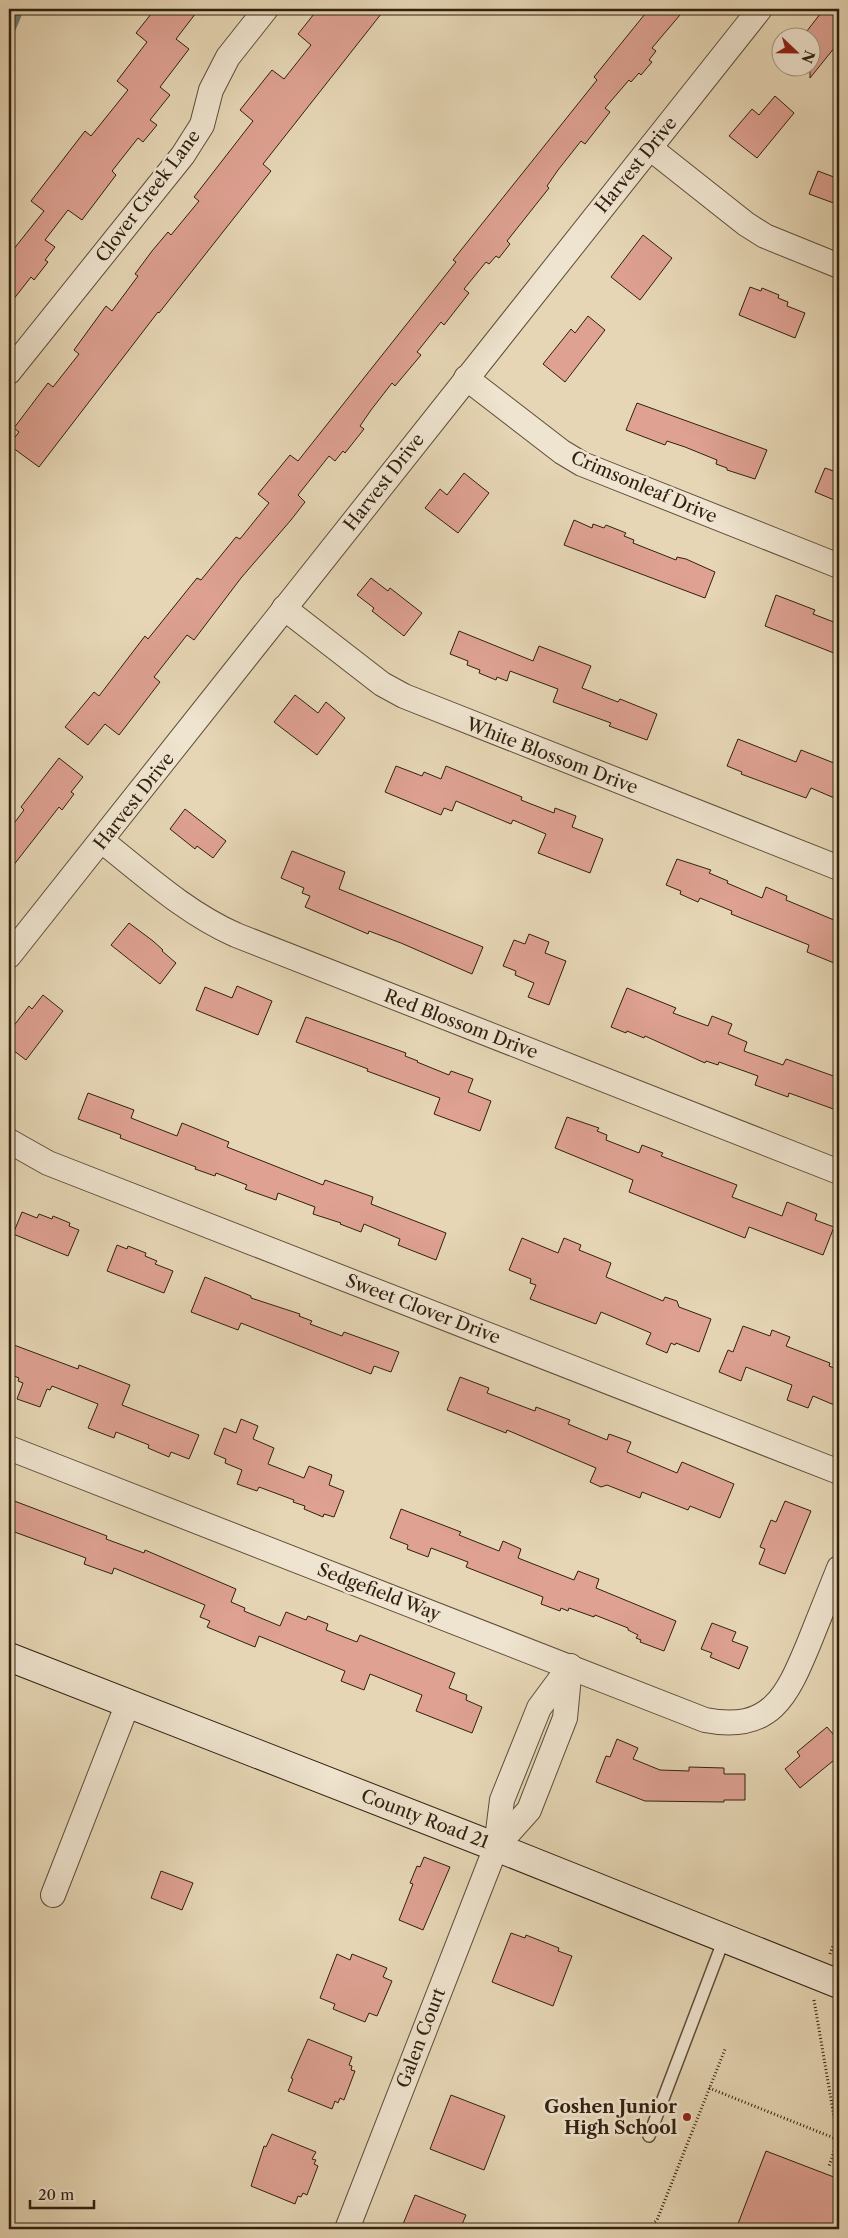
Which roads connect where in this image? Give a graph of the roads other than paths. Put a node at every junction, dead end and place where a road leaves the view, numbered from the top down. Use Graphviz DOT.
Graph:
graph roads {
  1 [pos="266,9"];
  2 [pos="760,9"];
  3 [pos="650,148"];
  4 [pos="839,266"];
  5 [pos="9,372"];
  6 [pos="466,378"];
  7 [pos="839,566"];
  8 [pos="284,608"];
  9 [pos="102,841"];
  10 [pos="839,868"];
  11 [pos="9,956"];
  12 [pos="9,1141"];
  13 [pos="839,1172"];
  14 [pos="9,1448"];
  15 [pos="839,1472"];
  16 [pos="839,1568"];
  17 [pos="9,1656"];
  18 [pos="570,1666"];
  19 [pos="128,1703"];
  20 [pos="496,1847"];
  21 [pos="53,1895"];
  22 [pos="724,1939"];
  23 [pos="830,1980"];
  24 [pos="649,2136"];
  25 [pos="347,2229"];
  1 -- 5 [label="street, Clover Creek Lane"];
  2 -- 3 [label="street, Harvest Drive"];
  3 -- 4 [label="street"];
  3 -- 6 [label="street, Harvest Drive"];
  6 -- 7 [label="street, Crimsonleaf Drive"];
  6 -- 8 [label="street, Harvest Drive"];
  8 -- 9 [label="street, Harvest Drive"];
  8 -- 10 [label="street, White Blossom Drive"];
  9 -- 11 [label="street, Harvest Drive"];
  9 -- 13 [label="street, Red Blossom Drive"];
  12 -- 15 [label="street, Sweet Clover Drive"];
  14 -- 18 [label="street, Sedgefield Way"];
  16 -- 18 [label="street, Sedgefield Way"];
  17 -- 19 [label="street, County Road 21"];
  18 -- 20 [label="street"];
  19 -- 20 [label="street, County Road 21"];
  19 -- 21 [label="street"];
  20 -- 22 [label="street, County Road 21"];
  20 -- 25 [label="street, Galen Court"];
  22 -- 23 [label="street, County Road 21"];
  22 -- 24 [label="lane"];
}
